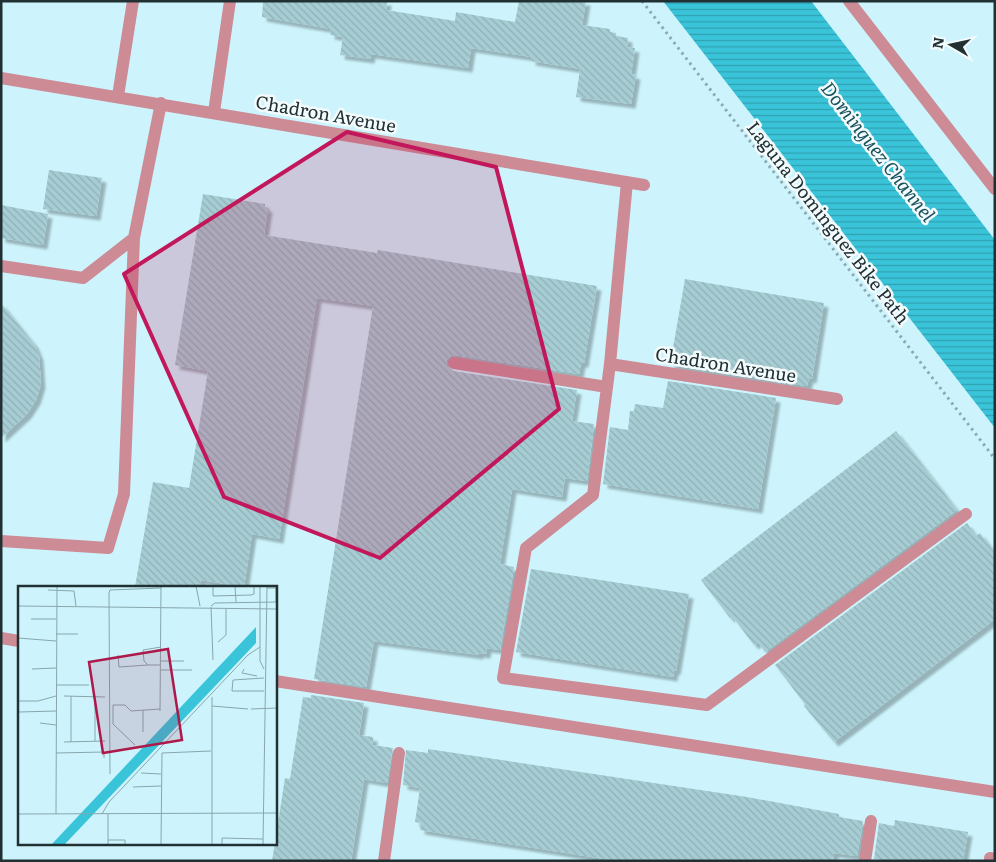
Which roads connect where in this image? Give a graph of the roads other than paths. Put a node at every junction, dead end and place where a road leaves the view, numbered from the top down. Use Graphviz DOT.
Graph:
graph roads {
  1 [pos="132,1"];
  2 [pos="230,1"];
  3 [pos="849,1"];
  4 [pos="1,78"];
  5 [pos="118,96"];
  6 [pos="161,103"];
  7 [pos="214,112"];
  8 [pos="627,182"];
  9 [pos="644,185"];
  10 [pos="995,189"];
  11 [pos="134,238"];
  12 [pos="1,266"];
  13 [pos="454,363"];
  14 [pos="610,364"];
  15 [pos="607,387"];
  16 [pos="837,399"];
  17 [pos="966,514"];
  18 [pos="1,541"];
  19 [pos="1,638"];
  20 [pos="18,641"];
  21 [pos="276,681"];
  22 [pos="399,753"];
  23 [pos="995,792"];
  24 [pos="871,822"];
  25 [pos="995,859"];
  26 [pos="387,860"];
  27 [pos="865,861"];
  28 [pos="990,861"];
  1 -- 5 [label="street"];
  2 -- 7 [label="street"];
  3 -- 10 [label="street"];
  4 -- 5 [label="street, Chadron Avenue"];
  5 -- 6 [label="street, Chadron Avenue"];
  6 -- 7 [label="street, Chadron Avenue"];
  6 -- 11 [label="street"];
  7 -- 8 [label="street, Chadron Avenue"];
  8 -- 9 [label="street, Chadron Avenue"];
  8 -- 14 [label="street"];
  11 -- 12 [label="street"];
  11 -- 18 [label="street"];
  13 -- 15 [label="street"];
  14 -- 15 [label="street"];
  14 -- 16 [label="street, Chadron Avenue"];
  15 -- 17 [label="street"];
  19 -- 20 [label="street"];
  21 -- 23 [label="street"];
  22 -- 26 [label="street"];
  24 -- 27 [label="street"];
  25 -- 28 [label="street"];
}
